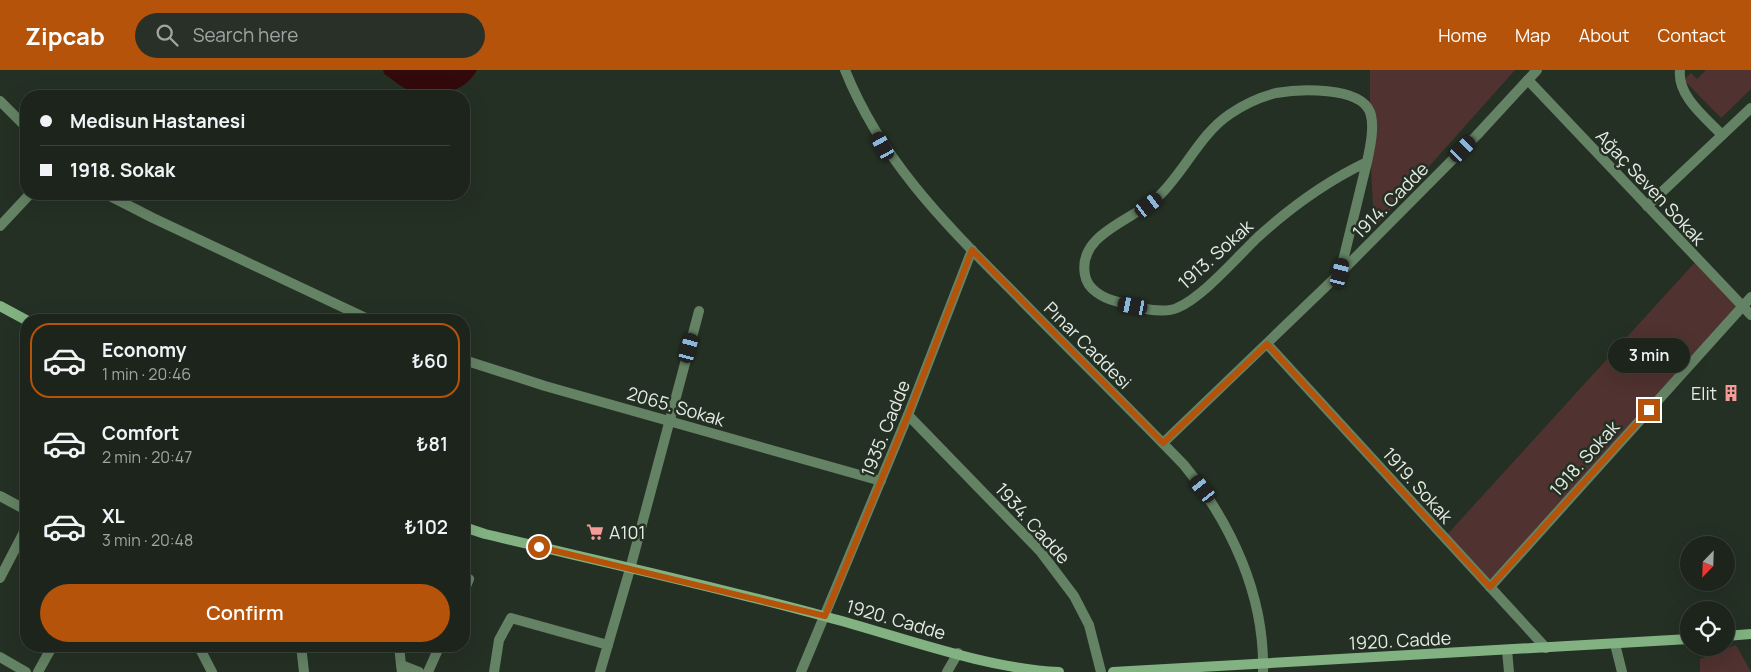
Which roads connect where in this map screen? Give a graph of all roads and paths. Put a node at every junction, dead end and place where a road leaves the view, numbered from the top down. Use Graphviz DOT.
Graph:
graph roads {
  1 [pos="845,70"];
  2 [pos="1537,70"];
  3 [pos="1680,70"];
  4 [pos="1528,80"];
  5 [pos="0,101"];
  6 [pos="1751,108"];
  7 [pos="20,121"];
  8 [pos="1722,135"];
  9 [pos="1367,162"];
  10 [pos="24,200"];
  11 [pos="118,200"];
  12 [pos="1647,206"];
  13 [pos="0,226"];
  14 [pos="972,250"];
  15 [pos="1340,273"];
  16 [pos="1751,297"];
  17 [pos="0,306"];
  18 [pos="1742,306"];
  19 [pos="699,311"];
  20 [pos="357,314"];
  21 [pos="1751,315"];
  22 [pos="20,317"];
  23 [pos="1267,344"];
  24 [pos="470,362"];
  25 [pos="908,415"];
  26 [pos="670,421"];
  27 [pos="1163,443"];
  28 [pos="881,481"];
  29 [pos="0,496"];
  30 [pos="20,507"];
  31 [pos="470,529"];
  32 [pos="20,540"];
  33 [pos="630,569"];
  34 [pos="0,578"];
  35 [pos="1490,587"];
  36 [pos="825,616"];
  37 [pos="1735,636"];
  38 [pos="1750,636"];
  39 [pos="1680,640"];
  40 [pos="1615,644"];
  41 [pos="608,645"];
  42 [pos="1546,648"];
  43 [pos="1507,650"];
  44 [pos="49,652"];
  45 [pos="202,652"];
  46 [pos="303,652"];
  47 [pos="400,652"];
  48 [pos="437,652"];
  49 [pos="958,653"];
  50 [pos="0,657"];
  51 [pos="1263,668"];
  52 [pos="401,669"];
  53 [pos="26,672"];
  54 [pos="38,672"];
  55 [pos="212,672"];
  56 [pos="304,672"];
  57 [pos="419,672"];
  58 [pos="428,672"];
  59 [pos="494,672"];
  60 [pos="600,672"];
  61 [pos="801,672"];
  62 [pos="947,672"];
  63 [pos="1059,672"];
  64 [pos="1101,672"];
  65 [pos="1112,672"];
  66 [pos="1509,672"];
  67 [pos="1622,672"];
  1 -- 14 [label="street, Pınar Caddesi"];
  2 -- 4 [label="street, 1914. Cadde"];
  3 -- 8 [label="street"];
  4 -- 12 [label="street, Ağaç Seven Sokak"];
  4 -- 15 [label="street, 1914. Cadde"];
  5 -- 7 [label="street"];
  6 -- 8 [label="street"];
  8 -- 12 [label="street"];
  9 -- 9 [label="street, 1913. Sokak"];
  9 -- 15 [label="street, 1913. Sokak"];
  10 -- 13 [label="street"];
  11 -- 20 [label="street"];
  12 -- 18 [label="street, Ağaç Seven Sokak"];
  14 -- 25 [label="street, 1935. Cadde"];
  14 -- 27 [label="street, Pınar Caddesi"];
  15 -- 23 [label="street, 1914. Cadde"];
  16 -- 18 [label="street, 1918. Sokak"];
  17 -- 22 [label="main road"];
  18 -- 21 [label="street, Ağaç Seven Sokak"];
  18 -- 35 [label="street, 1918. Sokak"];
  19 -- 26 [label="street"];
  23 -- 27 [label="street, 1914. Cadde"];
  23 -- 35 [label="street, 1919. Sokak"];
  24 -- 26 [label="street, 2065. Sokak"];
  25 -- 28 [label="street, 1935. Cadde"];
  25 -- 64 [label="street, 1934. Cadde"];
  26 -- 28 [label="street, 2065. Sokak"];
  26 -- 33 [label="street"];
  27 -- 51 [label="street, Pınar Caddesi"];
  28 -- 36 [label="street, 1935. Cadde"];
  29 -- 30 [label="street"];
  31 -- 33 [label="main road, 1920. Cadde"];
  32 -- 34 [label="street"];
  33 -- 36 [label="main road, 1920. Cadde"];
  33 -- 41 [label="street"];
  35 -- 42 [label="street, 1919. Sokak"];
  36 -- 49 [label="main road, 1920. Cadde"];
  36 -- 61 [label="street, 1935. Cadde"];
  37 -- 38 [label="main road"];
  39 -- 40 [label="main road, 1920. Cadde"];
  40 -- 42 [label="main road, 1920. Cadde"];
  40 -- 67 [label="street"];
  41 -- 59 [label="street"];
  41 -- 60 [label="street"];
  42 -- 43 [label="main road, 1920. Cadde"];
  43 -- 51 [label="main road, 1920. Cadde"];
  43 -- 66 [label="street"];
  44 -- 54 [label="street"];
  45 -- 55 [label="street"];
  46 -- 56 [label="street"];
  47 -- 52 [label="street"];
  48 -- 58 [label="street"];
  49 -- 62 [label="street"];
  49 -- 63 [label="main road, 1920. Cadde"];
  50 -- 53 [label="street"];
  51 -- 65 [label="main road, 1920. Cadde"];
  52 -- 57 [label="street"];
}
